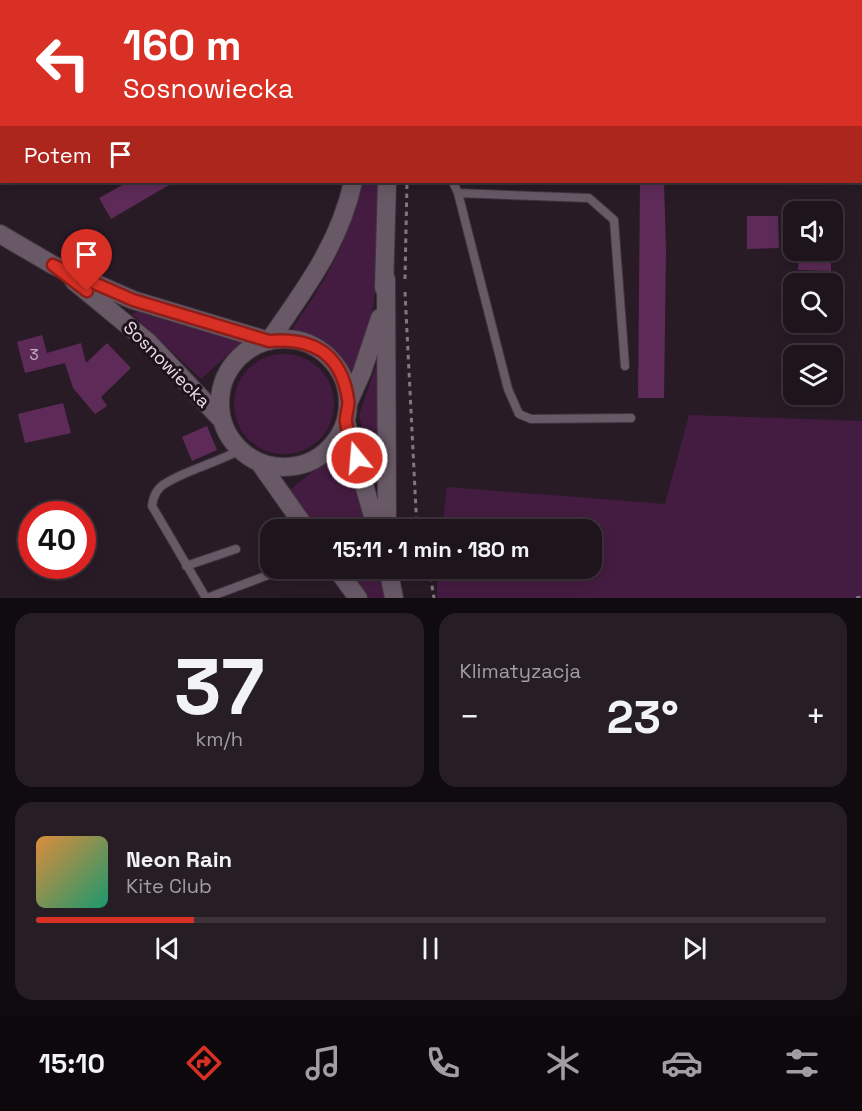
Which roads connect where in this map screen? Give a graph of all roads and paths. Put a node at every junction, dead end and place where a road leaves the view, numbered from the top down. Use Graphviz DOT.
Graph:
graph roads {
  1 [pos="352,183"];
  2 [pos="387,183"];
  3 [pos="407,183"];
  4 [pos="453,183"];
  5 [pos="458,194"];
  6 [pos="0,234"];
  7 [pos="53,265"];
  8 [pos="386,279"];
  9 [pos="269,341"];
  10 [pos="625,366"];
  11 [pos="349,401"];
  12 [pos="631,418"];
  13 [pos="222,420"];
  14 [pos="346,422"];
  15 [pos="240,450"];
  16 [pos="259,462"];
  17 [pos="299,519"];
  18 [pos="374,519"];
  19 [pos="387,519"];
  20 [pos="416,519"];
  21 [pos="236,549"];
  22 [pos="186,566"];
  23 [pos="260,578"];
  24 [pos="344,579"];
  25 [pos="390,579"];
  26 [pos="431,579"];
  27 [pos="862,597"];
  28 [pos="207,598"];
  29 [pos="358,598"];
  30 [pos="394,598"];
  31 [pos="434,598"];
  32 [pos="856,598"];
  1 -- 9 [label="street"];
  2 -- 8 [label="street"];
  3 -- 20 [label="path"];
  4 -- 5 [label="lane"];
  5 -- 10 [label="lane"];
  5 -- 12 [label="lane"];
  6 -- 7 [label="street, Sosnowiecka"];
  7 -- 9 [label="street, Sosnowiecka"];
  7 -- 13 [label="street, Sosnowiecka"];
  8 -- 11 [label="street"];
  8 -- 19 [label="street"];
  9 -- 11 [label="street, Sosnowiecka"];
  9 -- 13 [label="street, Sosnowiecka"];
  11 -- 14 [label="street, Sosnowiecka"];
  13 -- 15 [label="street, Sosnowiecka"];
  14 -- 16 [label="street, Sosnowiecka"];
  14 -- 18 [label="street, Sosnowiecka"];
  15 -- 16 [label="street, Sosnowiecka"];
  15 -- 22 [label="lane"];
  16 -- 17 [label="street, Sosnowiecka"];
  21 -- 22 [label="lane"];
  22 -- 28 [label="lane"];
  23 -- 28 [label="lane"];
  24 -- 29 [label="street"];
  25 -- 30 [label="street"];
  26 -- 31 [label="path"];
  27 -- 32 [label="path"];
}
